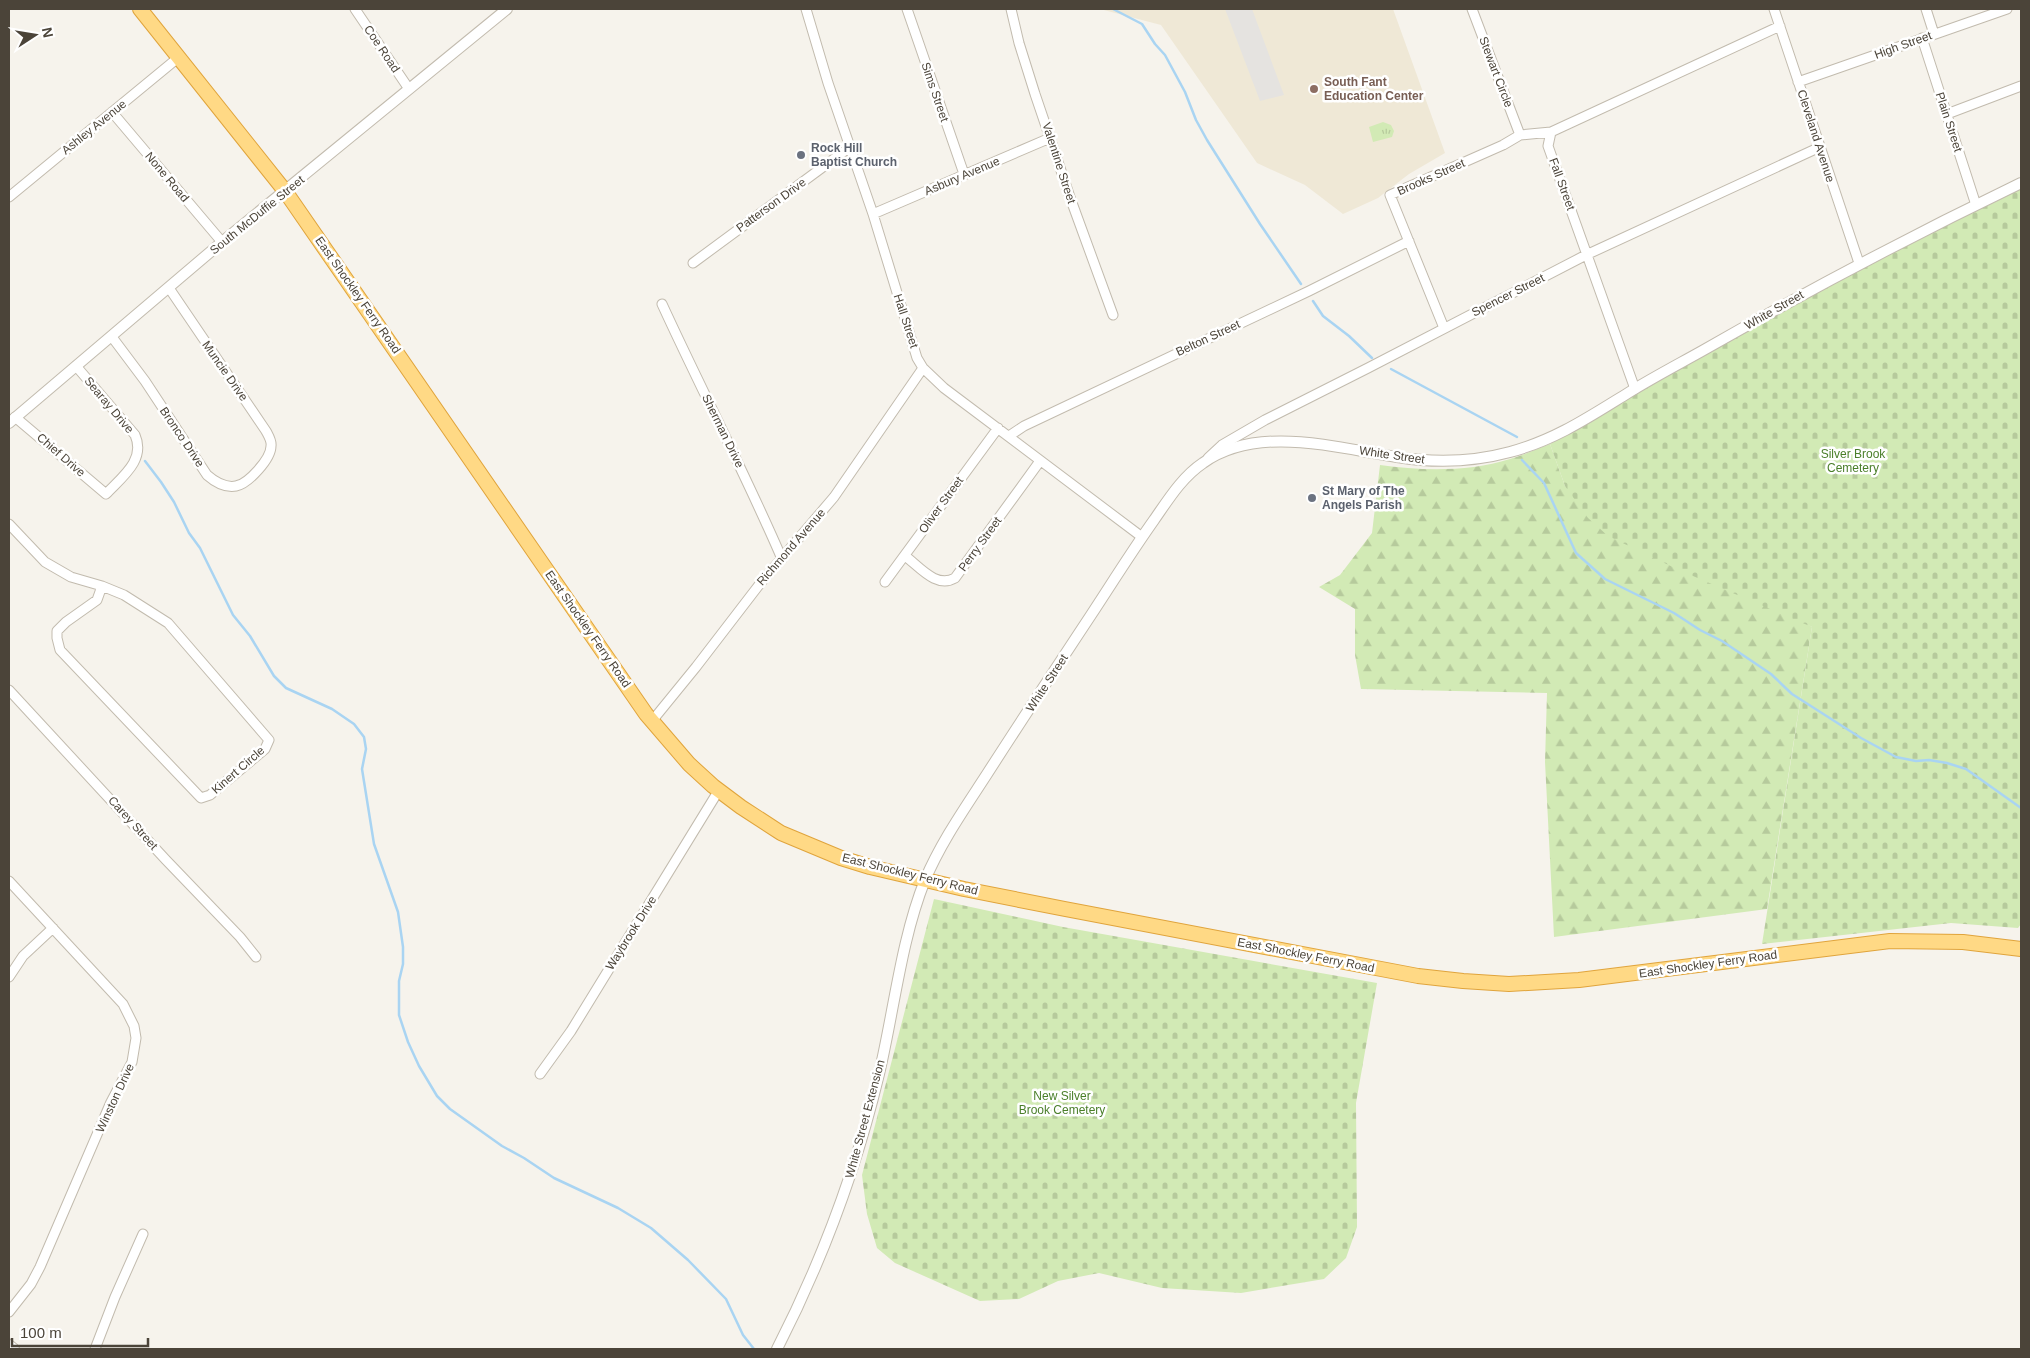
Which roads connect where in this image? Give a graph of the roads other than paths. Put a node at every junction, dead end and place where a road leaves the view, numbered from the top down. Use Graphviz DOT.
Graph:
graph roads {
  1 [pos="140,9"];
  2 [pos="355,9"];
  3 [pos="507,9"];
  4 [pos="806,9"];
  5 [pos="906,9"];
  6 [pos="1011,9"];
  7 [pos="1472,9"];
  8 [pos="1774,9"];
  9 [pos="1926,9"];
  10 [pos="2007,9"];
  11 [pos="1780,26"];
  12 [pos="1934,34"];
  13 [pos="1922,38"];
  14 [pos="179,57"];
  15 [pos="1798,82"];
  16 [pos="2021,86"];
  17 [pos="409,89"];
  18 [pos="112,112"];
  19 [pos="1947,114"];
  20 [pos="1550,132"];
  21 [pos="1520,135"];
  22 [pos="1050,138"];
  23 [pos="850,147"];
  24 [pos="1820,147"];
  25 [pos="964,174"];
  26 [pos="2021,183"];
  27 [pos="285,191"];
  28 [pos="9,197"];
  29 [pos="1976,205"];
  30 [pos="873,214"];
  31 [pos="1409,241"];
  32 [pos="222,242"];
  33 [pos="1586,255"];
  34 [pos="693,263"];
  35 [pos="1859,263"];
  36 [pos="170,288"];
  37 [pos="662,304"];
  38 [pos="1113,315"];
  39 [pos="1444,328"];
  40 [pos="112,337"];
  41 [pos="76,366"];
  42 [pos="923,368"];
  43 [pos="1635,389"];
  44 [pos="12,420"];
  45 [pos="998,428"];
  46 [pos="1009,436"];
  47 [pos="268,457"];
  48 [pos="1040,460"];
  49 [pos="1206,460"];
  50 [pos="106,494"];
  51 [pos="9,524"];
  52 [pos="1142,537"];
  53 [pos="905,556"];
  54 [pos="782,559"];
  55 [pos="885,582"];
  56 [pos="102,586"];
  57 [pos="9,690"];
  58 [pos="652,721"];
  59 [pos="719,790"];
  60 [pos="925,880"];
  61 [pos="9,881"];
  62 [pos="54,928"];
  63 [pos="2021,949"];
  64 [pos="256,957"];
  65 [pos="9,977"];
  66 [pos="540,1074"];
  67 [pos="143,1234"];
  68 [pos="9,1312"];
  69 [pos="9,1345"];
  70 [pos="14,1349"];
  71 [pos="95,1349"];
  72 [pos="777,1349"];
  1 -- 14 [label="highway, East Shockley Ferry Road"];
  2 -- 17 [label="street, Coe Road"];
  3 -- 17 [label="street, South McDuffie Street"];
  4 -- 23 [label="street, Hall Street"];
  5 -- 25 [label="street, Sims Street"];
  6 -- 22 [label="street, Valentine Street"];
  7 -- 21 [label="street, Stewart Circle"];
  8 -- 11 [label="street, Cleveland Avenue"];
  9 -- 12 [label="street"];
  10 -- 12 [label="street, High Street"];
  11 -- 15 [label="street, Cleveland Avenue"];
  11 -- 20 [label="street"];
  12 -- 13 [label="street, High Street"];
  13 -- 15 [label="street, High Street"];
  13 -- 19 [label="street, Plain Street"];
  14 -- 18 [label="street, Ashley Avenue"];
  14 -- 27 [label="highway, East Shockley Ferry Road"];
  15 -- 24 [label="street, Cleveland Avenue"];
  16 -- 19 [label="street"];
  17 -- 27 [label="street, South McDuffie Street"];
  18 -- 28 [label="street, Ashley Avenue"];
  18 -- 32 [label="street, None Road"];
  19 -- 29 [label="street, Plain Street"];
  20 -- 21 [label="street, Brooks Street"];
  20 -- 33 [label="street, Fall Street"];
  21 -- 31 [label="street, Brooks Street"];
  22 -- 25 [label="street, Asbury Avenue"];
  22 -- 38 [label="street, Valentine Street"];
  23 -- 30 [label="street, Hall Street"];
  23 -- 34 [label="street, Patterson Drive"];
  24 -- 33 [label="street, Spencer Street"];
  24 -- 35 [label="street, Cleveland Avenue"];
  25 -- 30 [label="street, Asbury Avenue"];
  26 -- 29 [label="street, White Street"];
  27 -- 32 [label="street, South McDuffie Street"];
  27 -- 58 [label="highway, East Shockley Ferry Road"];
  29 -- 35 [label="street, White Street"];
  30 -- 42 [label="street, Hall Street"];
  31 -- 39 [label="street, Brooks Street"];
  31 -- 46 [label="street, Belton Street"];
  32 -- 36 [label="street, South McDuffie Street"];
  33 -- 39 [label="street, Spencer Street"];
  33 -- 43 [label="street, Fall Street"];
  35 -- 43 [label="street, White Street"];
  36 -- 40 [label="street, South McDuffie Street"];
  36 -- 47 [label="street, Muncie Drive"];
  37 -- 54 [label="street, Sherman Drive"];
  39 -- 49 [label="street, Spencer Street"];
  40 -- 41 [label="street, South McDuffie Street"];
  40 -- 47 [label="street, Bronco Drive"];
  41 -- 44 [label="street, South McDuffie Street"];
  41 -- 50 [label="street, Searay Drive"];
  42 -- 45 [label="street, Hall Street"];
  42 -- 54 [label="street, Richmond Avenue"];
  43 -- 49 [label="street, White Street"];
  44 -- 50 [label="street, Chief Drive"];
  45 -- 46 [label="street, Hall Street"];
  45 -- 53 [label="street, Oliver Street"];
  46 -- 48 [label="street, Hall Street"];
  48 -- 52 [label="street, Hall Street"];
  48 -- 53 [label="street, Perry Street"];
  49 -- 52 [label="street, White Street"];
  51 -- 56 [label="street, Kinert Circle"];
  52 -- 60 [label="street, White Street"];
  53 -- 55 [label="street, Oliver Street"];
  54 -- 58 [label="street, Richmond Avenue"];
  56 -- 56 [label="street, Kinert Circle"];
  57 -- 64 [label="street, Carey Street"];
  58 -- 59 [label="highway, East Shockley Ferry Road"];
  59 -- 60 [label="highway, East Shockley Ferry Road"];
  59 -- 66 [label="street, Waybrook Drive"];
  60 -- 63 [label="highway, East Shockley Ferry Road"];
  60 -- 72 [label="street, White Street Extension"];
  61 -- 62 [label="street, Winston Drive"];
  62 -- 65 [label="street"];
  62 -- 68 [label="street, Winston Drive"];
  67 -- 71 [label="street"];
  69 -- 70 [label="street"];
}
